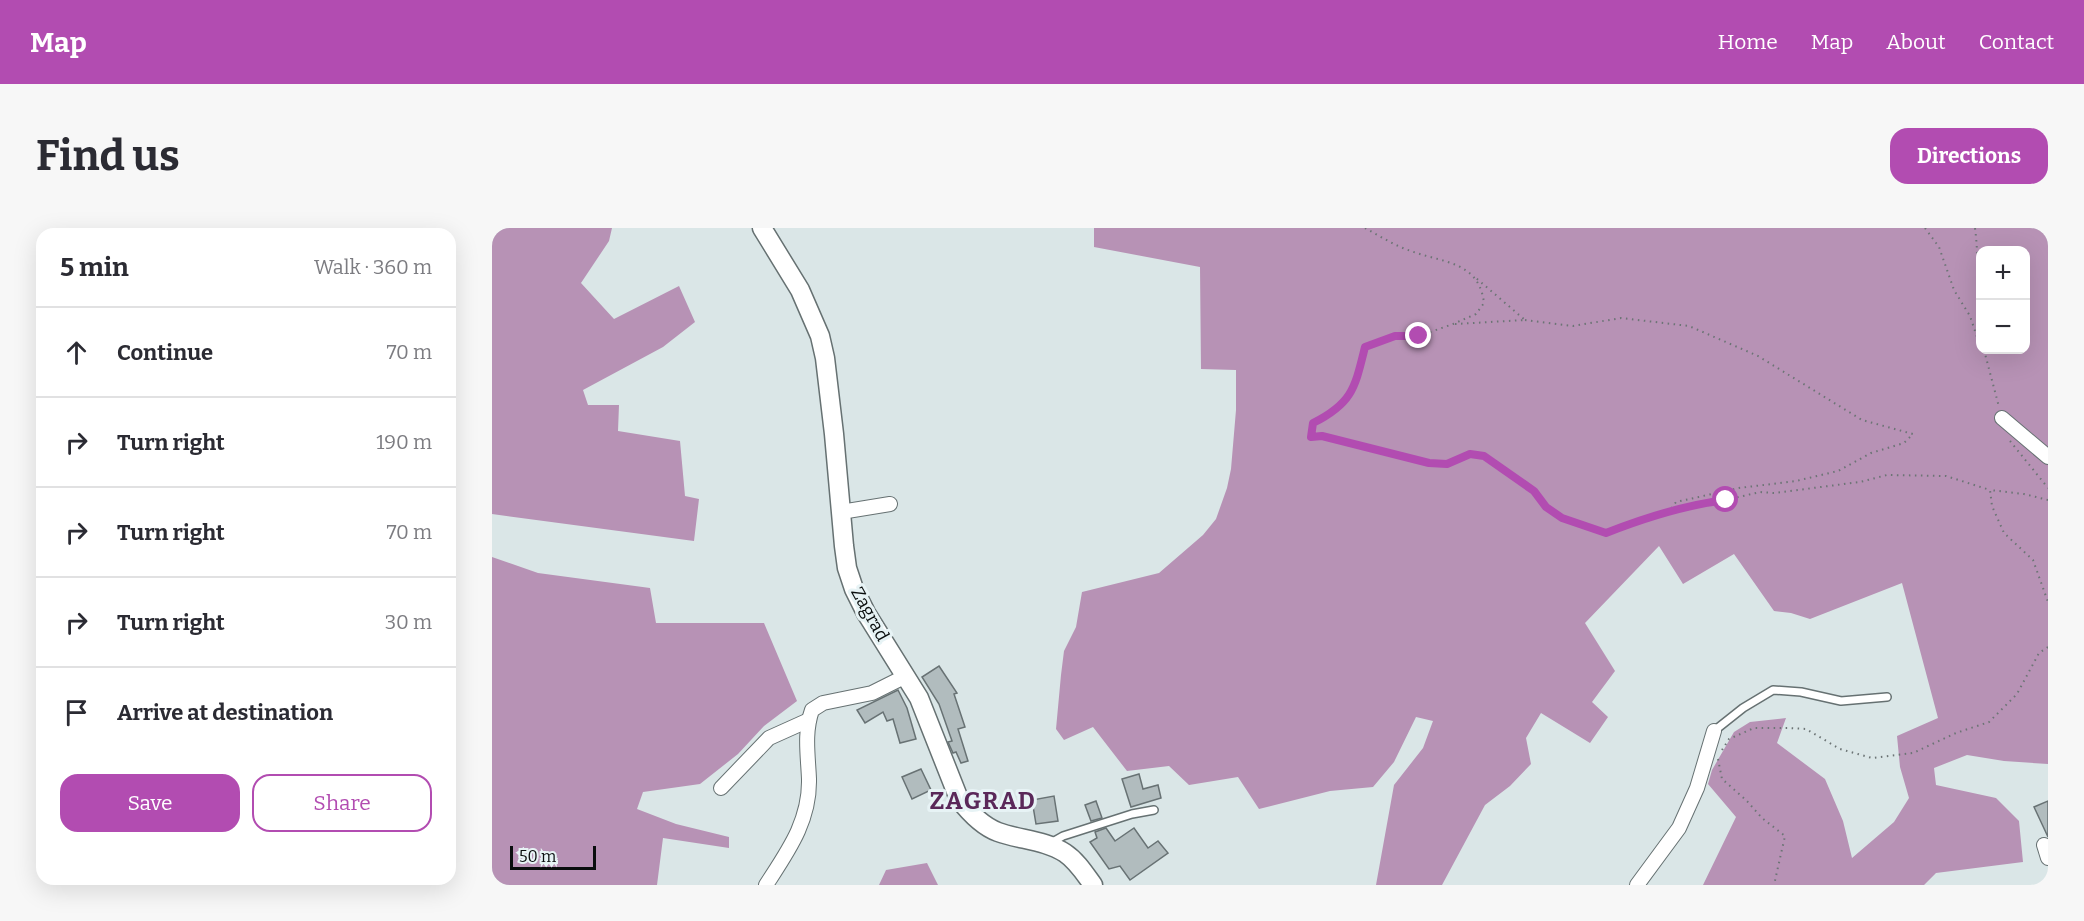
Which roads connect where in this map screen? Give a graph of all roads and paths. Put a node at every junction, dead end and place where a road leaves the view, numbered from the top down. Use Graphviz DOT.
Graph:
graph roads {
  1 [pos="762,228"];
  2 [pos="1365,228"];
  3 [pos="1925,228"];
  4 [pos="1975,228"];
  5 [pos="1474,276"];
  6 [pos="1978,300"];
  7 [pos="1526,320"];
  8 [pos="1453,324"];
  9 [pos="1976,333"];
  10 [pos="1983,354"];
  11 [pos="1986,361"];
  12 [pos="2002,418"];
  13 [pos="2048,457"];
  14 [pos="1990,490"];
  15 [pos="2048,500"];
  16 [pos="890,504"];
  17 [pos="841,512"];
  18 [pos="1669,513"];
  19 [pos="2048,602"];
  20 [pos="2048,647"];
  21 [pos="906,676"];
  22 [pos="1887,697"];
  23 [pos="809,720"];
  24 [pos="1714,731"];
  25 [pos="721,789"];
  26 [pos="1154,810"];
  27 [pos="1048,845"];
  28 [pos="766,885"];
  29 [pos="1093,885"];
  30 [pos="1637,885"];
  31 [pos="1774,885"];
  1 -- 17 [label="main road, Zagrad"];
  2 -- 5 [label="path"];
  3 -- 9 [label="path"];
  4 -- 6 [label="path"];
  5 -- 7 [label="path"];
  5 -- 8 [label="path"];
  7 -- 8 [label="path"];
  7 -- 18 [label="path"];
  8 -- 18 [label="path"];
  10 -- 11 [label="path"];
  12 -- 13 [label="street"];
  14 -- 15 [label="path"];
  14 -- 18 [label="path"];
  14 -- 19 [label="path"];
  16 -- 17 [label="street"];
  17 -- 21 [label="main road, Zagrad"];
  20 -- 31 [label="path"];
  21 -- 23 [label="street"];
  21 -- 27 [label="main road, Zagrad"];
  22 -- 24 [label="lane"];
  23 -- 25 [label="street"];
  23 -- 28 [label="street"];
  24 -- 30 [label="street"];
  26 -- 27 [label="lane"];
  27 -- 29 [label="main road, Zagrad"];
}
